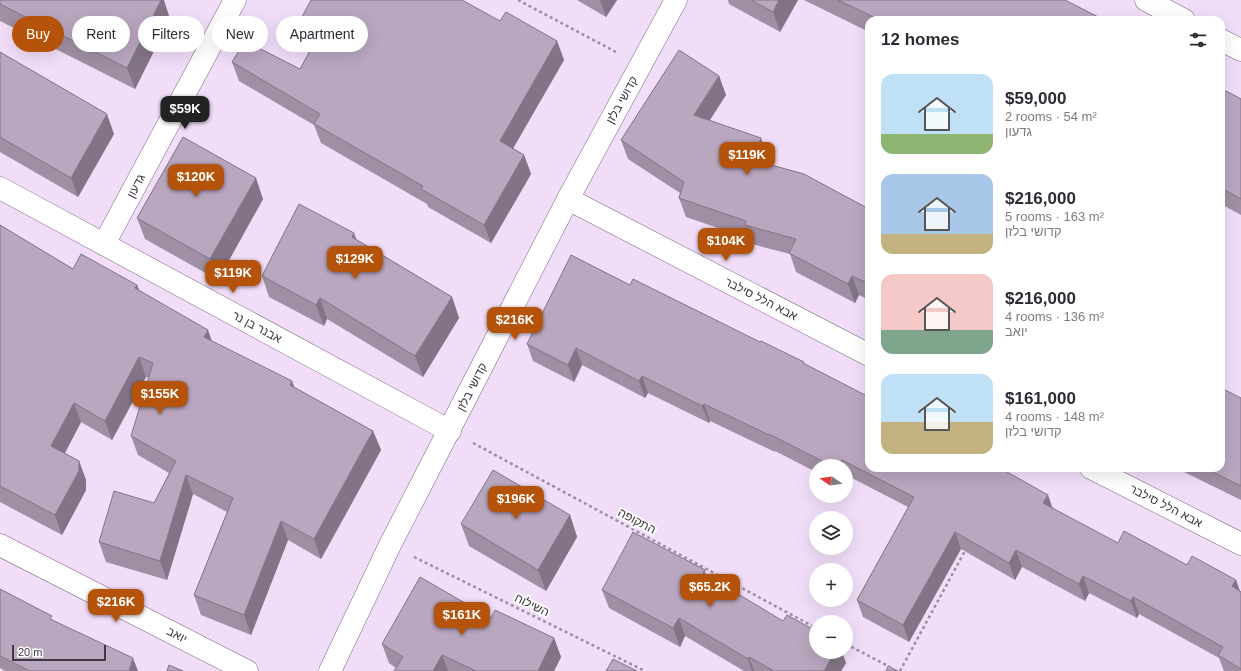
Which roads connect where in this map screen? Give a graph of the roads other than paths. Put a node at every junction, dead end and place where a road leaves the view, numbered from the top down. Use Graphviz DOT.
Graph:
graph roads {
  1 [pos="235,0"];
  2 [pos="676,0"];
  3 [pos="1146,0"];
  4 [pos="1176,16"];
  5 [pos="1225,42"];
  6 [pos="1241,50"];
  7 [pos="0,188"];
  8 [pos="568,199"];
  9 [pos="104,244"];
  10 [pos="865,352"];
  11 [pos="450,431"];
  12 [pos="1099,472"];
  13 [pos="1241,544"];
  14 [pos="0,545"];
  15 [pos="247,671"];
  16 [pos="330,671"];
  1 -- 9 [label="street, גדעון"];
  2 -- 8 [label="street, קדושי בלזן"];
  3 -- 4 [label="street"];
  5 -- 6 [label="street"];
  7 -- 9 [label="street, אבנר בן נר"];
  8 -- 10 [label="street, אבא הלל סילבר"];
  8 -- 11 [label="street, קדושי בלזן"];
  9 -- 11 [label="street, אבנר בן נר"];
  11 -- 16 [label="street, קדושי בלזן"];
  12 -- 13 [label="street, אבא הלל סילבר"];
  14 -- 15 [label="street, יואב"];
}
